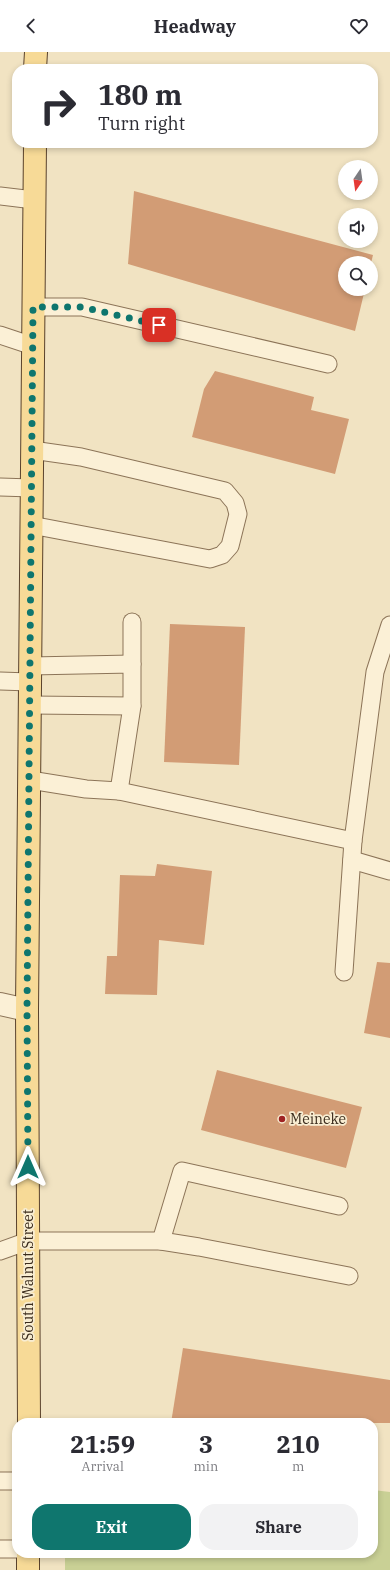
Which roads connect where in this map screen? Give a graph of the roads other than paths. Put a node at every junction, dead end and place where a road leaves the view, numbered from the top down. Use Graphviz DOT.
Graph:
graph roads {
  1 [pos="36,52"];
  2 [pos="36,64"];
  3 [pos="35,148"];
  4 [pos="0,196"];
  5 [pos="34,200"];
  6 [pos="33,307"];
  7 [pos="0,335"];
  8 [pos="33,346"];
  9 [pos="328,364"];
  10 [pos="32,450"];
  11 [pos="0,486"];
  12 [pos="32,488"];
  13 [pos="31,525"];
  14 [pos="132,622"];
  15 [pos="390,624"];
  16 [pos="132,664"];
  17 [pos="30,674"];
  18 [pos="382,674"];
  19 [pos="0,681"];
  20 [pos="30,705"];
  21 [pos="132,706"];
  22 [pos="30,780"];
  23 [pos="119,791"];
  24 [pos="353,841"];
  25 [pos="352,860"];
  26 [pos="390,871"];
  27 [pos="344,972"];
  28 [pos="0,1004"];
  29 [pos="27,1010"];
  30 [pos="339,1206"];
  31 [pos="28,1241"];
  32 [pos="161,1241"];
  33 [pos="0,1251"];
  34 [pos="349,1276"];
  35 [pos="29,1418"];
  36 [pos="0,1480"];
  37 [pos="12,1481"];
  38 [pos="0,1549"];
  39 [pos="12,1549"];
  40 [pos="28,1558"];
  41 [pos="28,1570"];
  1 -- 2 [label="main road"];
  3 -- 5 [label="main road, South Walnut Street"];
  4 -- 5 [label="lane"];
  5 -- 6 [label="main road, South Walnut Street"];
  6 -- 8 [label="main road, South Walnut Street"];
  6 -- 9 [label="lane"];
  7 -- 8 [label="lane"];
  8 -- 10 [label="main road, South Walnut Street"];
  10 -- 12 [label="main road, South Walnut Street"];
  10 -- 13 [label="lane"];
  11 -- 12 [label="lane"];
  12 -- 13 [label="main road, South Walnut Street"];
  13 -- 17 [label="main road, South Walnut Street"];
  14 -- 16 [label="lane"];
  15 -- 18 [label="lane"];
  16 -- 17 [label="lane"];
  16 -- 21 [label="lane"];
  17 -- 19 [label="lane"];
  17 -- 20 [label="main road, South Walnut Street"];
  18 -- 24 [label="lane"];
  20 -- 21 [label="lane"];
  20 -- 22 [label="main road, South Walnut Street"];
  21 -- 23 [label="lane"];
  22 -- 23 [label="lane"];
  22 -- 29 [label="main road, South Walnut Street"];
  23 -- 24 [label="lane"];
  24 -- 25 [label="lane"];
  25 -- 26 [label="lane"];
  25 -- 27 [label="lane"];
  28 -- 29 [label="street"];
  29 -- 31 [label="main road, South Walnut Street"];
  30 -- 32 [label="lane"];
  31 -- 32 [label="lane"];
  31 -- 33 [label="lane"];
  31 -- 35 [label="main road, South Walnut Street"];
  32 -- 34 [label="lane"];
  36 -- 37 [label="lane"];
  38 -- 39 [label="lane"];
  40 -- 41 [label="main road"];
}
